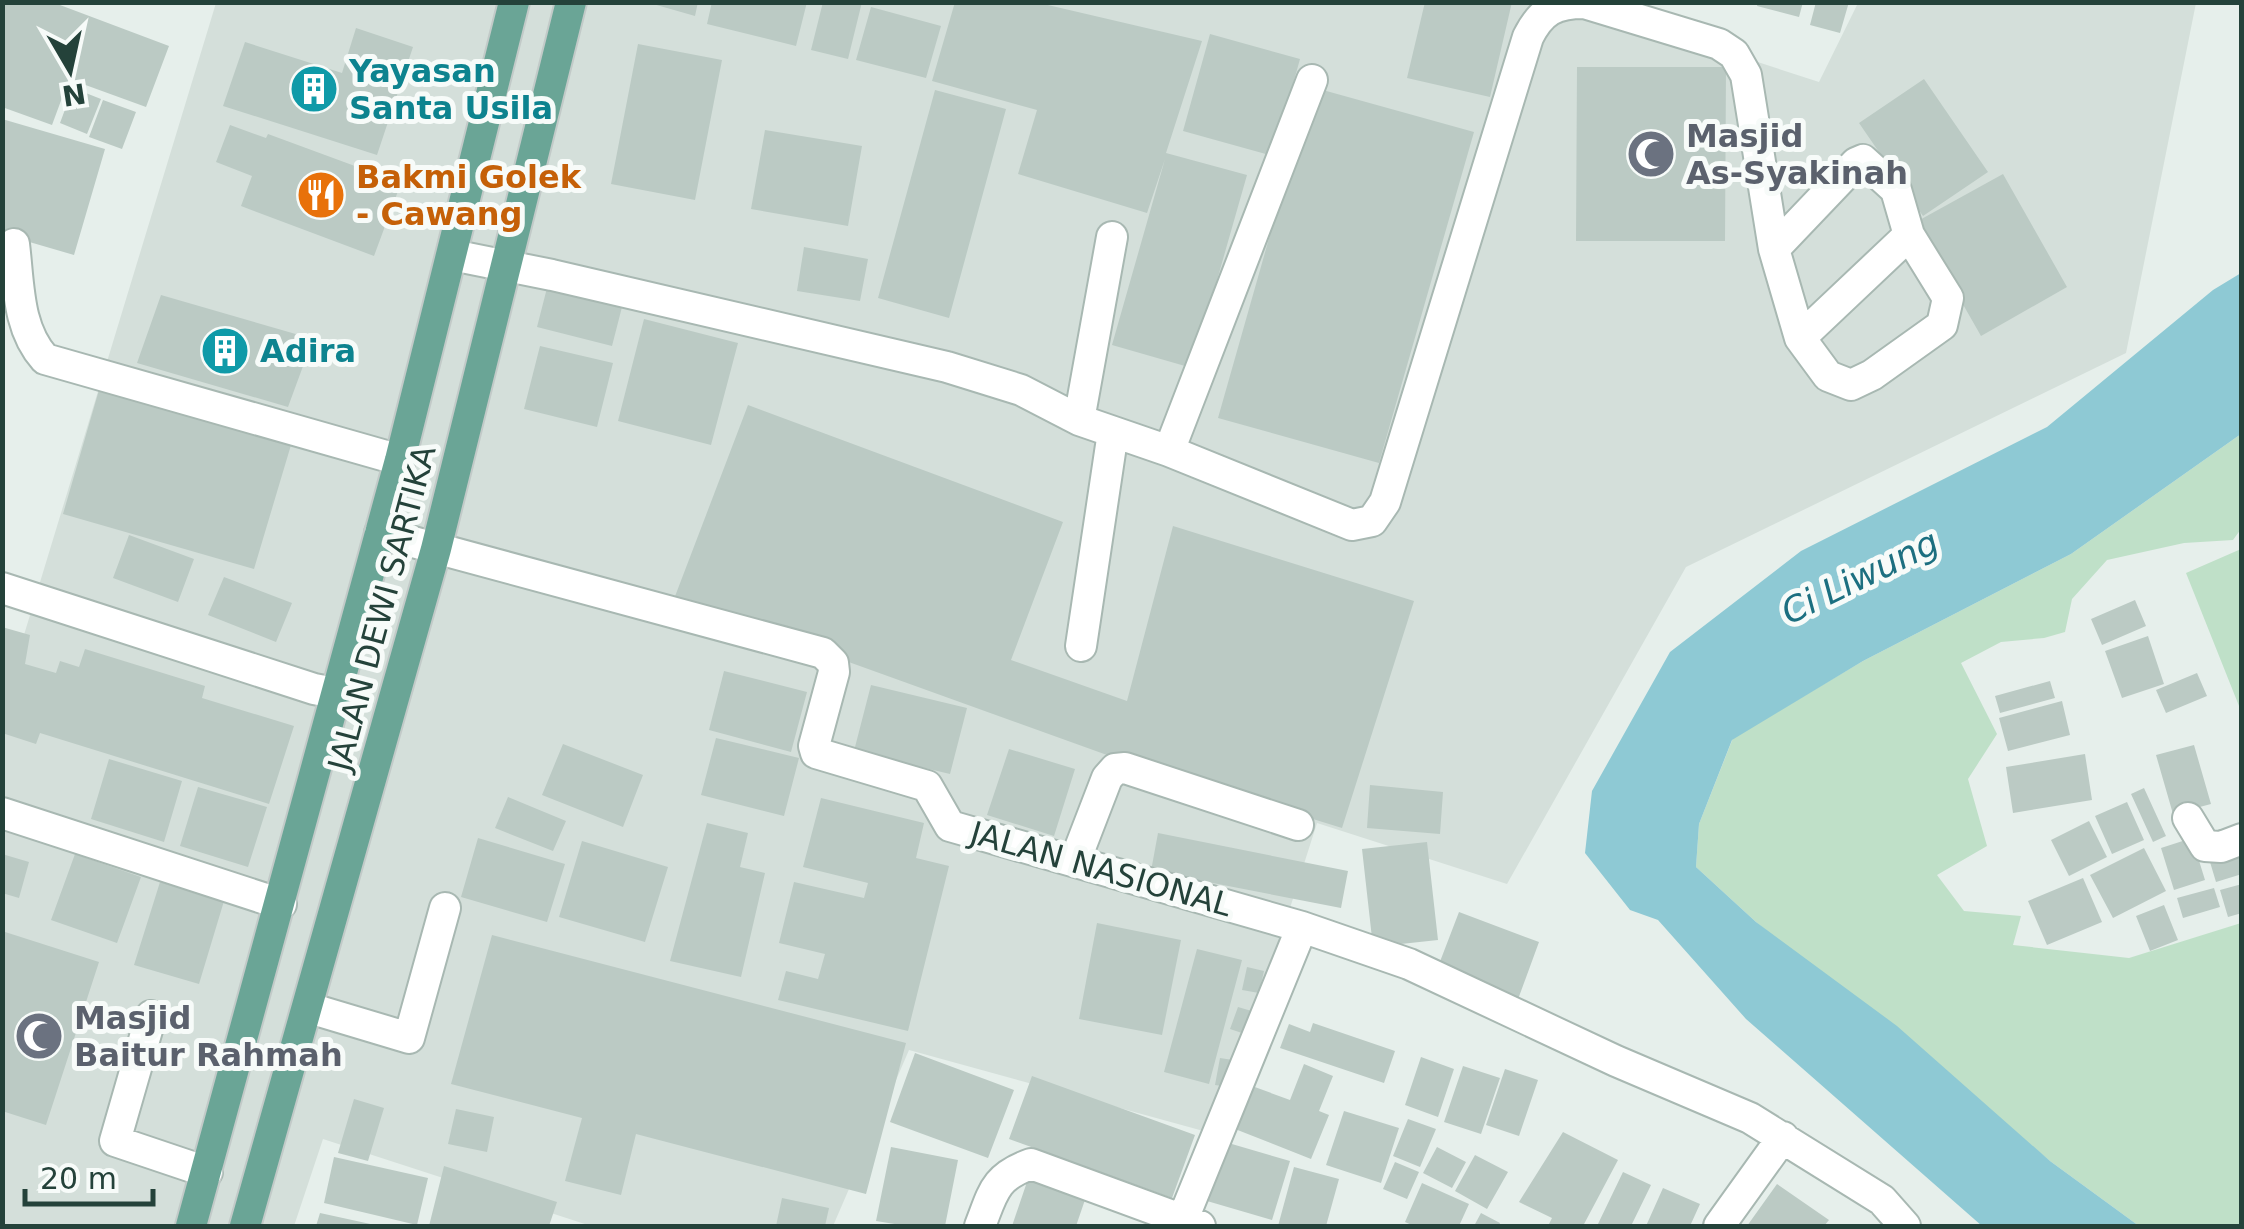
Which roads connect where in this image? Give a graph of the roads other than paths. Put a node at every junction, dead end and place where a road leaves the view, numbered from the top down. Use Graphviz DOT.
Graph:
graph roads {
  1 [pos="514,2"];
  2 [pos="571,2"];
  3 [pos="1312,80"];
  4 [pos="1909,235"];
  5 [pos="1112,237"];
  6 [pos="14,244"];
  7 [pos="1774,249"];
  8 [pos="452,255"];
  9 [pos="508,267"];
  10 [pos="1800,338"];
  11 [pos="1079,420"];
  12 [pos="1114,432"];
  13 [pos="1169,451"];
  14 [pos="400,460"];
  15 [pos="380,533"];
  16 [pos="436,549"];
  17 [pos="2,588"];
  18 [pos="1081,646"];
  19 [pos="335,693"];
  20 [pos="2,813"];
  21 [pos="2188,818"];
  22 [pos="1298,824"];
  23 [pos="2242,839"];
  24 [pos="1074,862"];
  25 [pos="281,904"];
  26 [pos="445,908"];
  27 [pos="1302,927"];
  28 [pos="309,1008"];
  29 [pos="151,1016"];
  30 [pos="1782,1137"];
  31 [pos="207,1172"];
  32 [pos="1192,1223"];
  33 [pos="191,1226"];
  34 [pos="245,1226"];
  35 [pos="980,1226"];
  36 [pos="1719,1226"];
  37 [pos="1906,1226"];
  1 -- 8 [label="main road, JALAN DEWI SARTIKA"];
  2 -- 9 [label="main road, JALAN DEWI SARTIKA"];
  3 -- 13 [label="street"];
  4 -- 7 [label="street"];
  4 -- 10 [label="street"];
  4 -- 10 [label="street"];
  5 -- 11 [label="street"];
  6 -- 14 [label="street"];
  7 -- 10 [label="street"];
  7 -- 13 [label="street"];
  8 -- 9 [label="street"];
  8 -- 14 [label="main road, JALAN DEWI SARTIKA"];
  9 -- 11 [label="street"];
  9 -- 16 [label="main road, JALAN DEWI SARTIKA"];
  11 -- 12 [label="street"];
  12 -- 13 [label="street"];
  12 -- 18 [label="street"];
  14 -- 15 [label="main road, JALAN DEWI SARTIKA"];
  15 -- 16 [label="street, JALAN NASIONAL"];
  15 -- 19 [label="main road, JALAN DEWI SARTIKA"];
  16 -- 24 [label="street, JALAN NASIONAL"];
  16 -- 28 [label="main road, JALAN DEWI SARTIKA"];
  17 -- 19 [label="street"];
  19 -- 25 [label="main road, JALAN DEWI SARTIKA"];
  20 -- 25 [label="street"];
  21 -- 23 [label="street"];
  22 -- 24 [label="street"];
  24 -- 27 [label="street, JALAN NASIONAL"];
  25 -- 31 [label="main road, JALAN DEWI SARTIKA"];
  26 -- 28 [label="street"];
  27 -- 30 [label="street, JALAN NASIONAL"];
  27 -- 32 [label="street"];
  28 -- 34 [label="main road, JALAN DEWI SARTIKA"];
  29 -- 31 [label="street"];
  30 -- 36 [label="street"];
  30 -- 37 [label="street, JALAN NASIONAL"];
  31 -- 33 [label="main road, JALAN DEWI SARTIKA"];
  32 -- 35 [label="street"];
}
